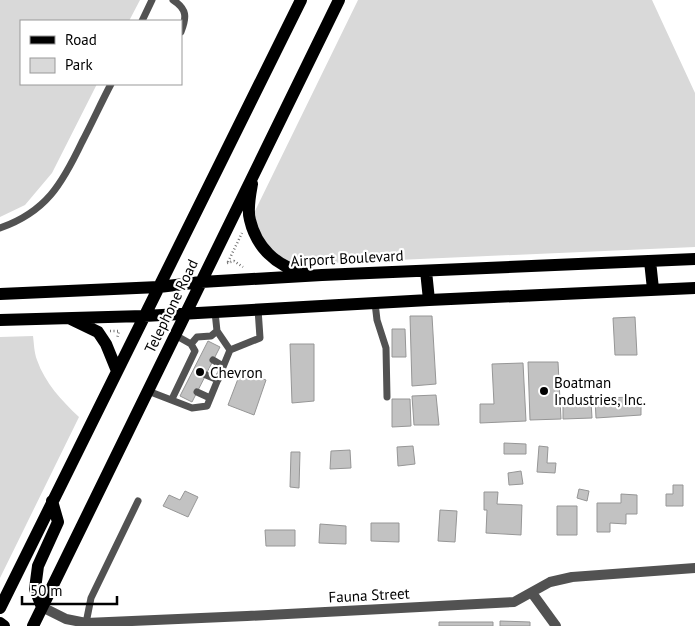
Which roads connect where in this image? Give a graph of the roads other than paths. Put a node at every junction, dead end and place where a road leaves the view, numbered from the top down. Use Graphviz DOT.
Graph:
graph roads {
  1 [pos="152,0"];
  2 [pos="173,0"];
  3 [pos="301,0"];
  4 [pos="339,0"];
  5 [pos="142,20"];
  6 [pos="182,30"];
  7 [pos="111,85"];
  8 [pos="254,174"];
  9 [pos="0,228"];
  10 [pos="695,259"];
  11 [pos="650,262"];
  12 [pos="426,271"];
  13 [pos="322,275"];
  14 [pos="201,282"];
  15 [pos="158,287"];
  16 [pos="695,288"];
  17 [pos="653,289"];
  18 [pos="0,294"];
  19 [pos="428,300"];
  20 [pos="375,303"];
  21 [pos="258,309"];
  22 [pos="215,312"];
  23 [pos="186,314"];
  24 [pos="144,316"];
  25 [pos="66,317"];
  26 [pos="0,320"];
  27 [pos="217,331"];
  28 [pos="175,335"];
  29 [pos="196,350"];
  30 [pos="230,350"];
  31 [pos="213,360"];
  32 [pos="224,366"];
  33 [pos="117,371"];
  34 [pos="206,375"];
  35 [pos="218,380"];
  36 [pos="148,391"];
  37 [pos="197,392"];
  38 [pos="388,397"];
  39 [pos="210,398"];
  40 [pos="172,399"];
  41 [pos="52,501"];
  42 [pos="138,501"];
  43 [pos="695,568"];
  44 [pos="532,593"];
  45 [pos="42,607"];
  46 [pos="0,608"];
  47 [pos="0,622"];
  48 [pos="86,623"];
  49 [pos="4,626"];
  50 [pos="33,626"];
  51 [pos="556,626"];
  1 -- 5 [label="lane"];
  2 -- 6 [label="lane"];
  3 -- 15 [label="main road, Telephone Road"];
  4 -- 8 [label="main road, Telephone Road"];
  7 -- 9 [label="lane"];
  8 -- 13 [label="main road"];
  8 -- 14 [label="main road, Telephone Road"];
  10 -- 11 [label="main road, Airport Boulevard"];
  11 -- 12 [label="main road, Airport Boulevard"];
  11 -- 17 [label="main road"];
  12 -- 13 [label="main road, Airport Boulevard"];
  12 -- 19 [label="main road"];
  13 -- 14 [label="main road, Airport Boulevard"];
  14 -- 15 [label="main road, Airport Boulevard"];
  14 -- 23 [label="main road, Telephone Road"];
  15 -- 18 [label="main road, Airport Boulevard"];
  15 -- 24 [label="main road, Telephone Road"];
  16 -- 17 [label="main road"];
  17 -- 19 [label="main road"];
  19 -- 20 [label="main road"];
  20 -- 21 [label="main road"];
  20 -- 38 [label="lane"];
  21 -- 22 [label="main road"];
  21 -- 30 [label="lane"];
  22 -- 23 [label="main road"];
  22 -- 27 [label="lane"];
  23 -- 24 [label="main road"];
  23 -- 28 [label="main road, Telephone Road"];
  24 -- 25 [label="main road"];
  24 -- 33 [label="main road, Telephone Road"];
  25 -- 26 [label="main road"];
  25 -- 33 [label="main road"];
  27 -- 29 [label="lane"];
  27 -- 30 [label="lane"];
  28 -- 29 [label="lane"];
  28 -- 36 [label="main road, Telephone Road"];
  29 -- 40 [label="lane"];
  30 -- 32 [label="lane"];
  31 -- 32 [label="lane"];
  32 -- 35 [label="lane"];
  33 -- 41 [label="main road, Telephone Road"];
  34 -- 35 [label="lane"];
  35 -- 39 [label="lane"];
  36 -- 40 [label="lane"];
  36 -- 45 [label="main road, Telephone Road"];
  37 -- 39 [label="lane"];
  39 -- 40 [label="lane"];
  41 -- 45 [label="main road"];
  41 -- 46 [label="main road, Telephone Road"];
  42 -- 48 [label="lane"];
  43 -- 44 [label="street, Fauna Street"];
  44 -- 48 [label="street, Fauna Street"];
  44 -- 51 [label="street"];
  45 -- 48 [label="street, Fauna Street"];
  45 -- 50 [label="main road, Telephone Road"];
  47 -- 49 [label="main road"];
}
